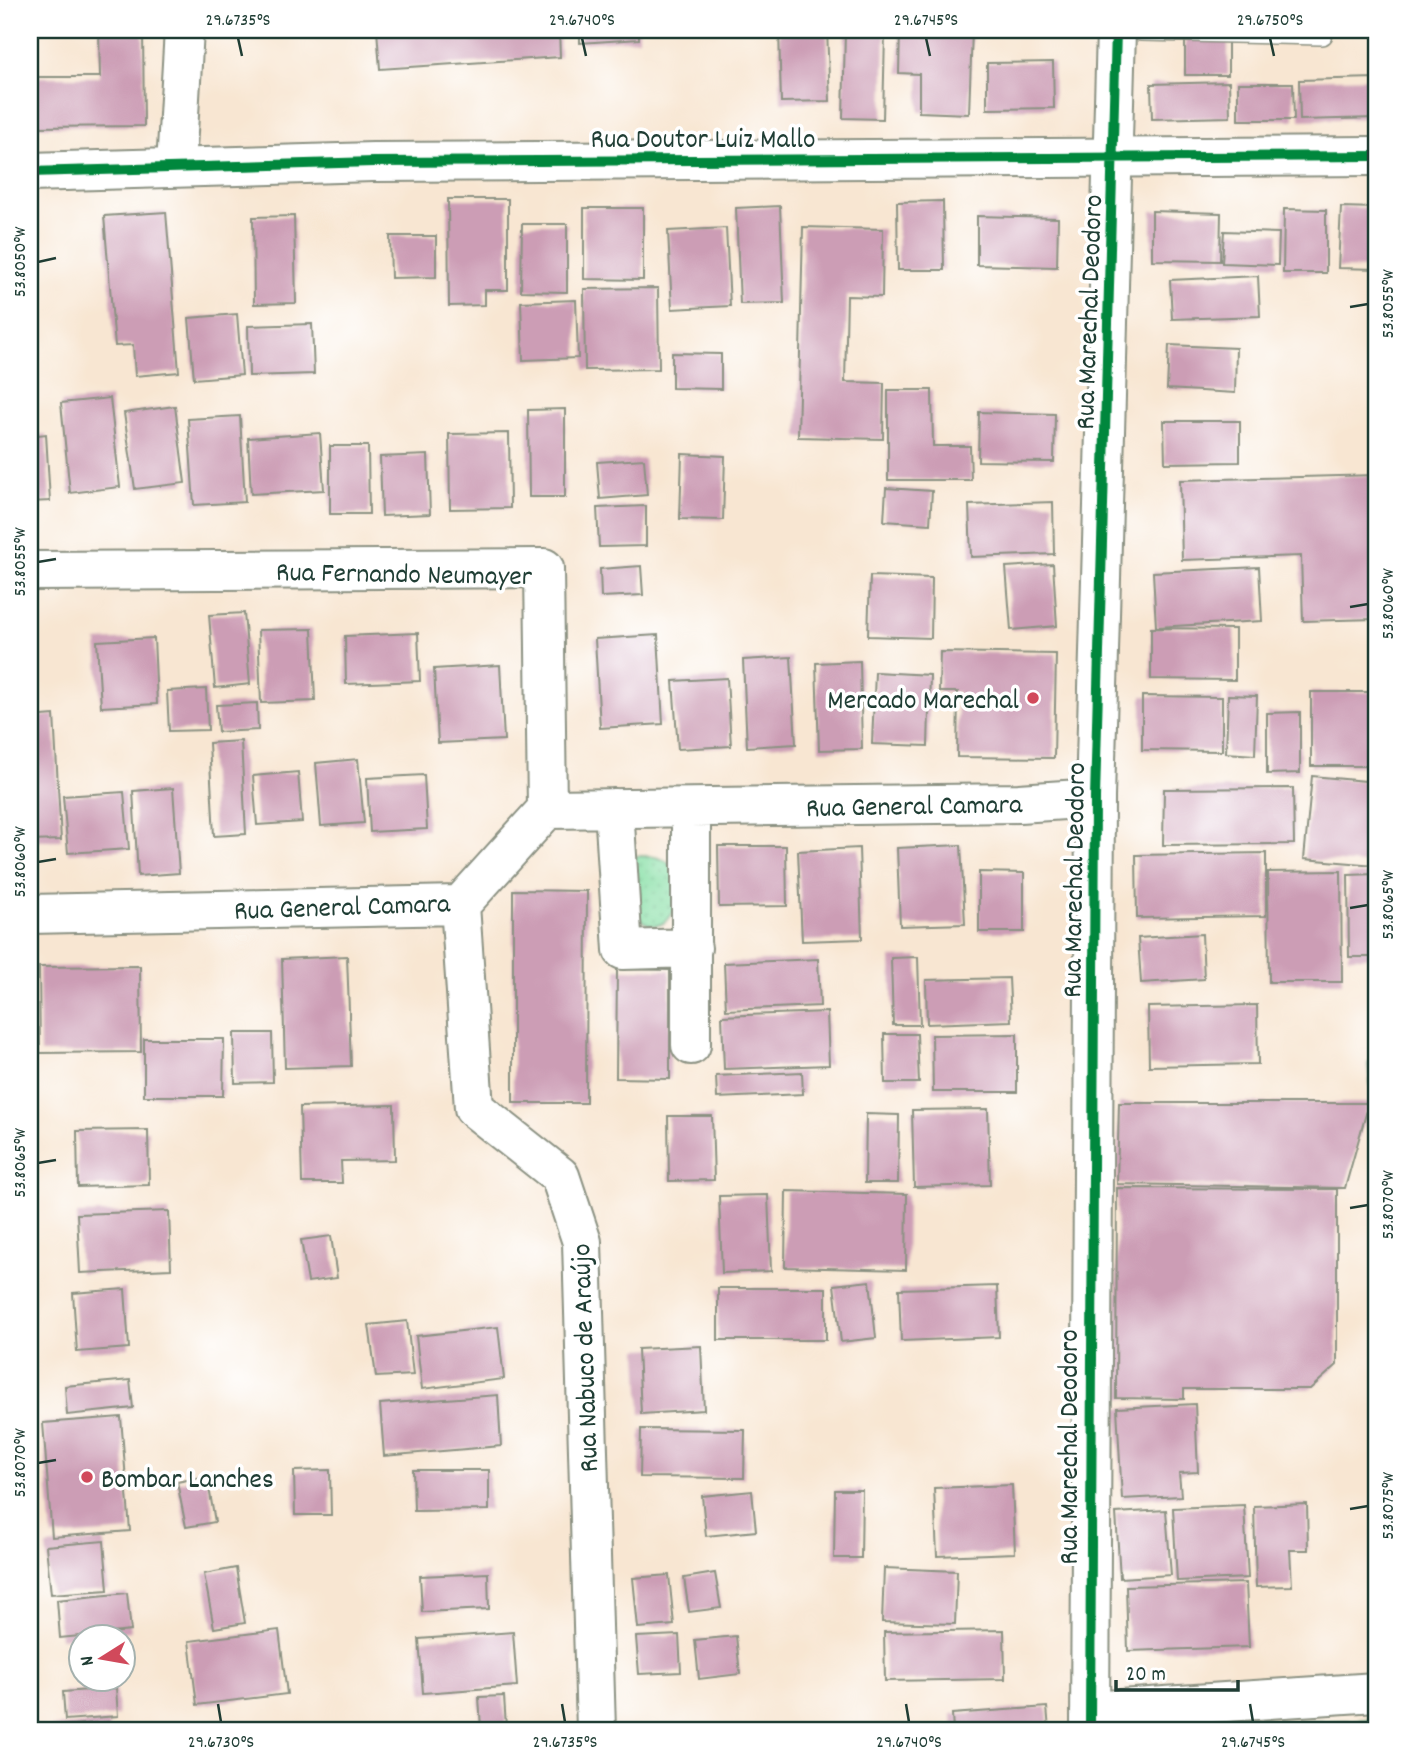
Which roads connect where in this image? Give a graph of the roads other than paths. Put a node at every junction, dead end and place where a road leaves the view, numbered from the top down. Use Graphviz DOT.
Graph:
graph roads {
  1 [pos="184,30"];
  2 [pos="1116,30"];
  3 [pos="1141,30"];
  4 [pos="1322,34"];
  5 [pos="1376,156"];
  6 [pos="1115,158"];
  7 [pos="176,166"];
  8 [pos="30,172"];
  9 [pos="30,571"];
  10 [pos="1095,798"];
  11 [pos="614,808"];
  12 [pos="691,808"];
  13 [pos="547,809"];
  14 [pos="460,905"];
  15 [pos="30,914"];
  16 [pos="692,948"];
  17 [pos="691,1045"];
  18 [pos="1376,1692"];
  19 [pos="1090,1721"];
  20 [pos="596,1730"];
  1 -- 7 [label="street"];
  2 -- 6 [label="street, Rua Marechal Deodoro"];
  3 -- 4 [label="lane"];
  5 -- 6 [label="street, Rua Doutor Luiz Mallo"];
  6 -- 7 [label="street, Rua Doutor Luiz Mallo"];
  6 -- 10 [label="street, Rua Marechal Deodoro"];
  7 -- 8 [label="street, Rua Doutor Luiz Mallo"];
  9 -- 13 [label="street, Rua Fernando Neumayer"];
  10 -- 12 [label="street, Rua General Camara"];
  10 -- 19 [label="street, Rua Marechal Deodoro"];
  11 -- 12 [label="street, Rua General Camara"];
  11 -- 13 [label="street, Rua General Camara"];
  11 -- 16 [label="street"];
  12 -- 16 [label="street"];
  13 -- 14 [label="street, Rua General Camara"];
  14 -- 15 [label="street, Rua General Camara"];
  14 -- 20 [label="street, Rua Nabuco de Araújo"];
  16 -- 17 [label="street"];
  18 -- 19 [label="street"];
}
